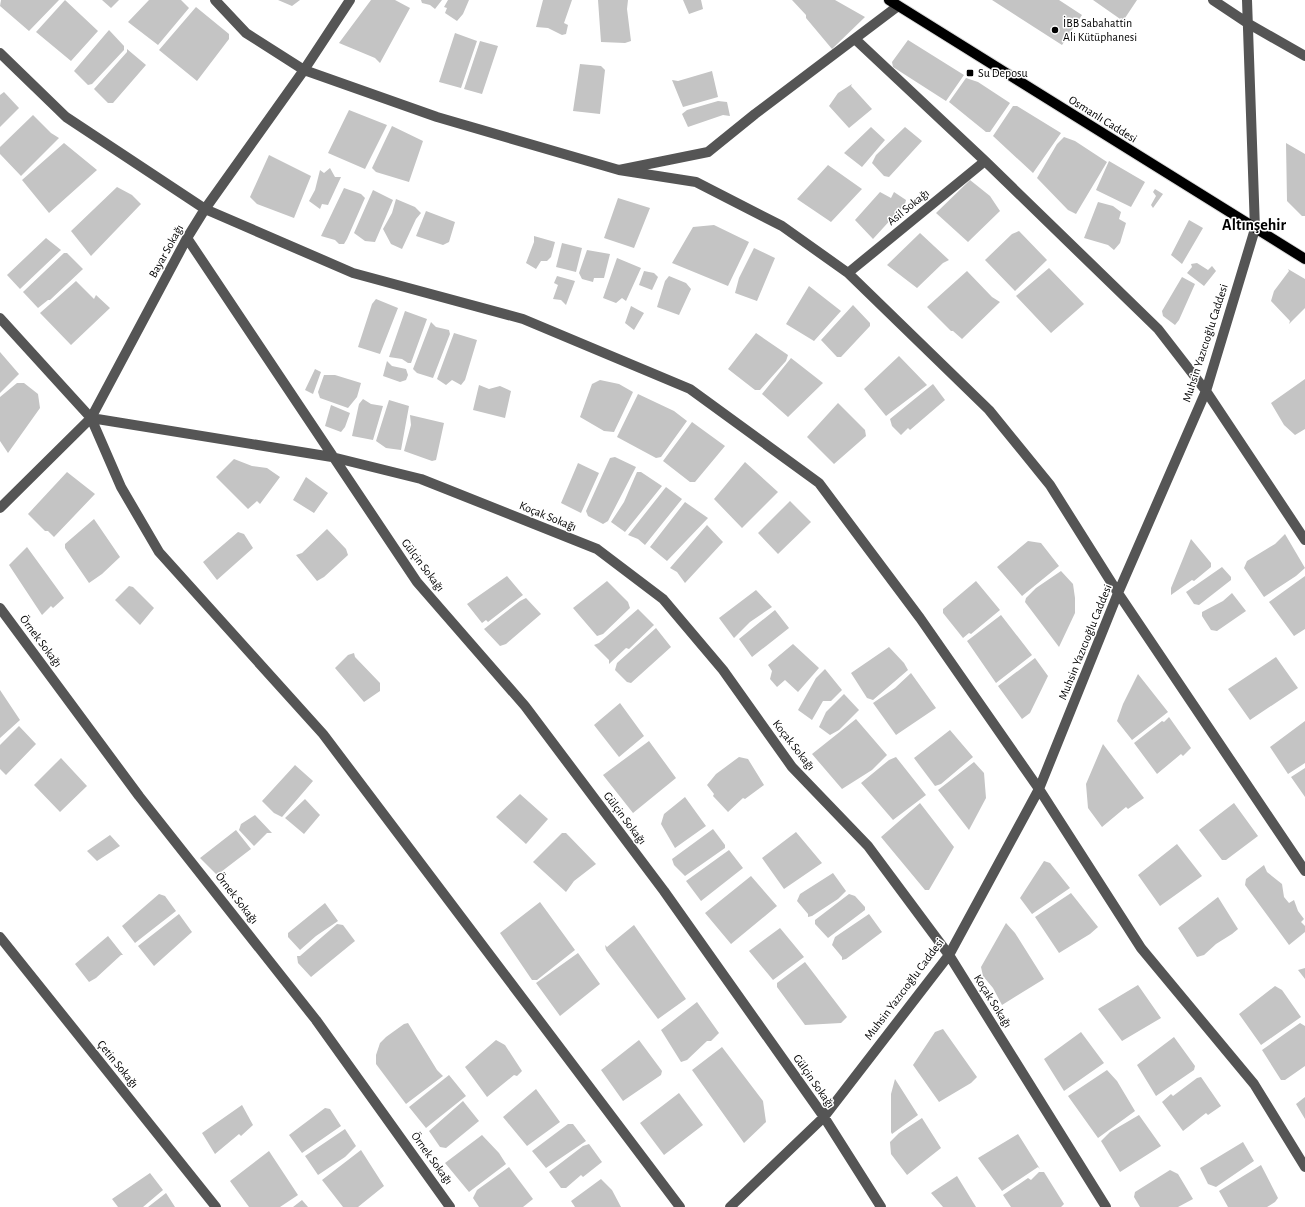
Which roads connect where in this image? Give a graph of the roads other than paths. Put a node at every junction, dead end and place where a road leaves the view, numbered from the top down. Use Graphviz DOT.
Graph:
graph roads {
  1 [pos="215,0"];
  2 [pos="350,0"];
  3 [pos="889,0"];
  4 [pos="1213,0"];
  5 [pos="1247,0"];
  6 [pos="898,6"];
  7 [pos="1249,24"];
  8 [pos="855,39"];
  9 [pos="0,53"];
  10 [pos="1305,56"];
  11 [pos="304,70"];
  12 [pos="985,161"];
  13 [pos="619,170"];
  14 [pos="205,209"];
  15 [pos="1255,229"];
  16 [pos="187,238"];
  17 [pos="1305,259"];
  18 [pos="848,273"];
  19 [pos="0,318"];
  20 [pos="1206,391"];
  21 [pos="91,418"];
  22 [pos="332,457"];
  23 [pos="0,508"];
  24 [pos="1305,540"];
  25 [pos="1118,593"];
  26 [pos="0,608"];
  27 [pos="1039,789"];
  28 [pos="1305,871"];
  29 [pos="1,941"];
  30 [pos="949,955"];
  31 [pos="824,1117"];
  32 [pos="1305,1167"];
  33 [pos="216,1207"];
  34 [pos="450,1207"];
  35 [pos="680,1207"];
  36 [pos="730,1207"];
  37 [pos="881,1207"];
  38 [pos="1106,1207"];
  1 -- 11 [label="street"];
  2 -- 11 [label="street, Bayar Sokağı"];
  3 -- 6 [label="main road, Osmanlı Caddesi"];
  4 -- 7 [label="street"];
  5 -- 7 [label="street, Muhsin Yazıcıoğlu Caddesi"];
  6 -- 8 [label="street"];
  6 -- 15 [label="main road, Osmanlı Caddesi"];
  7 -- 10 [label="street"];
  7 -- 15 [label="street, Muhsin Yazıcıoğlu Caddesi"];
  8 -- 12 [label="street"];
  8 -- 13 [label="street"];
  9 -- 14 [label="street"];
  11 -- 13 [label="street"];
  11 -- 14 [label="street, Bayar Sokağı"];
  12 -- 18 [label="street, Asil Sokağı"];
  12 -- 20 [label="street"];
  13 -- 18 [label="street"];
  14 -- 16 [label="street, Bayar Sokağı"];
  14 -- 27 [label="street"];
  15 -- 17 [label="main road, Osmanlı Caddesi"];
  15 -- 20 [label="street, Muhsin Yazıcıoğlu Caddesi"];
  16 -- 21 [label="street, Bayar Sokağı"];
  16 -- 22 [label="street, Gülçin Sokağı"];
  18 -- 25 [label="street"];
  19 -- 21 [label="street"];
  20 -- 24 [label="street"];
  20 -- 25 [label="street, Muhsin Yazıcıoğlu Caddesi"];
  21 -- 22 [label="street, Koçak Sokağı"];
  21 -- 23 [label="street, Bayar Sokağı"];
  21 -- 35 [label="street"];
  22 -- 30 [label="street, Koçak Sokağı"];
  22 -- 31 [label="street, Gülçin Sokağı"];
  25 -- 27 [label="street, Muhsin Yazıcıoğlu Caddesi"];
  25 -- 28 [label="street"];
  26 -- 34 [label="street, Örnek Sokağı"];
  27 -- 30 [label="street, Muhsin Yazıcıoğlu Caddesi"];
  27 -- 32 [label="street"];
  29 -- 33 [label="street, Çetin Sokağı"];
  30 -- 31 [label="street, Muhsin Yazıcıoğlu Caddesi"];
  30 -- 38 [label="street, Koçak Sokağı"];
  31 -- 36 [label="street, Muhsin Yazıcıoğlu Caddesi"];
  31 -- 37 [label="street, Gülçin Sokağı"];
}
